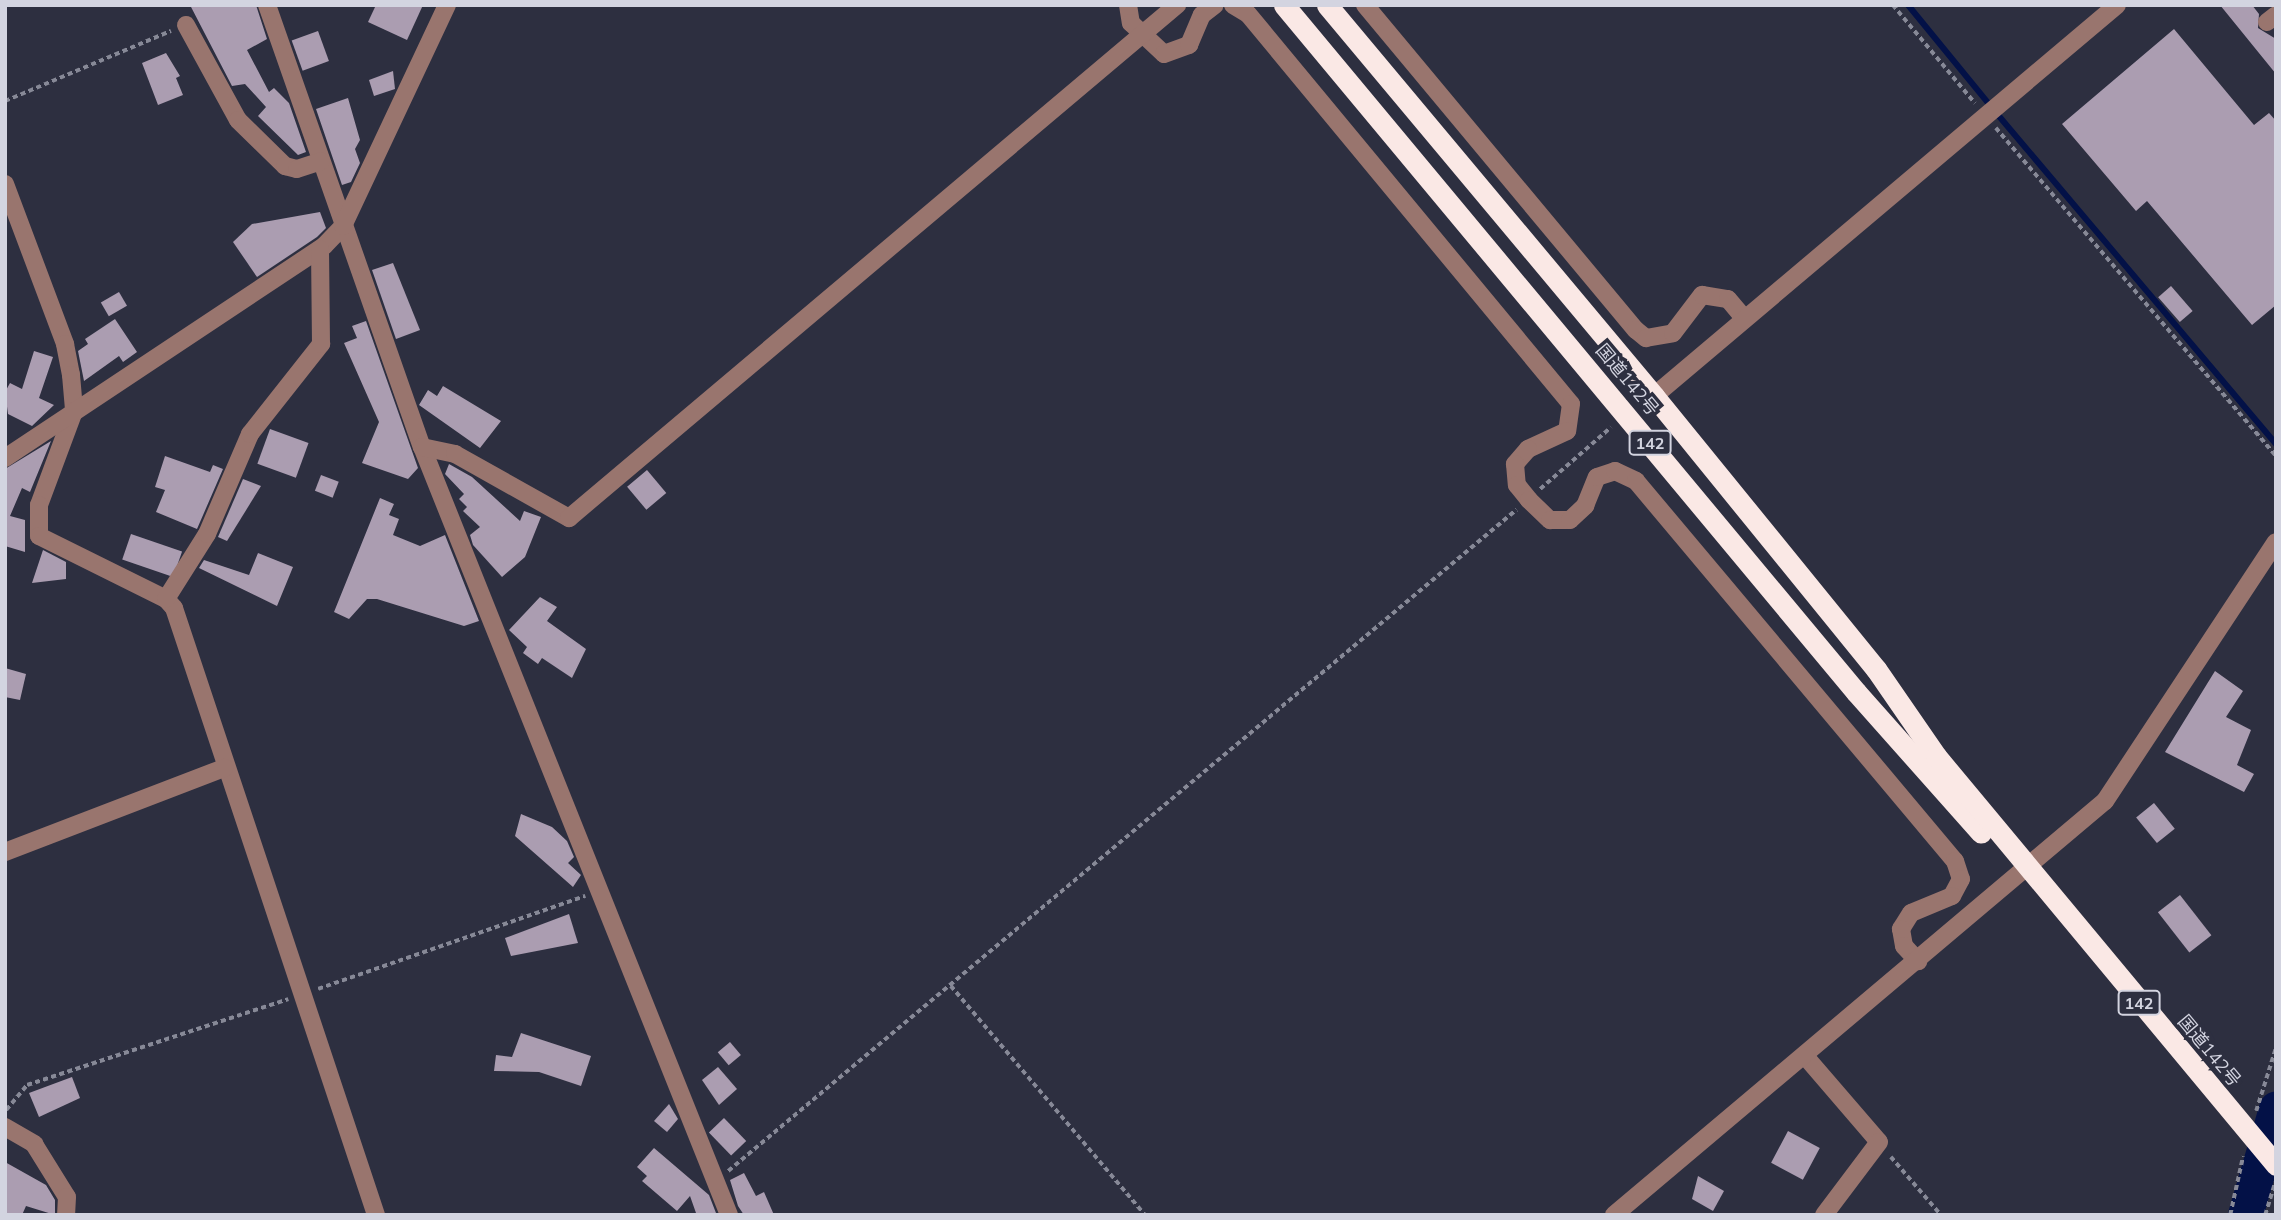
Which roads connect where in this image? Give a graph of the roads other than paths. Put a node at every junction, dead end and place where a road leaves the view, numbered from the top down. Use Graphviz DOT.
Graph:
graph roads {
  1 [pos="267,5"];
  2 [pos="447,5"];
  3 [pos="1128,5"];
  4 [pos="1177,5"];
  5 [pos="1215,5"];
  6 [pos="1233,5"];
  7 [pos="1284,5"];
  8 [pos="1326,5"];
  9 [pos="1365,5"];
  10 [pos="2117,5"];
  11 [pos="186,25"];
  12 [pos="1142,35"];
  13 [pos="321,161"];
  14 [pos="5,184"];
  15 [pos="342,226"];
  16 [pos="320,249"];
  17 [pos="1743,317"];
  18 [pos="1654,396"];
  19 [pos="74,411"];
  20 [pos="422,447"];
  21 [pos="5,458"];
  22 [pos="2276,542"];
  23 [pos="166,599"];
  24 [pos="224,768"];
  25 [pos="5,852"];
  26 [pos="2028,868"];
  27 [pos="1918,961"];
  28 [pos="1805,1056"];
  29 [pos="5,1127"];
  30 [pos="2275,1164"];
  31 [pos="66,1215"];
  32 [pos="376,1215"];
  33 [pos="730,1215"];
  34 [pos="1614,1215"];
  35 [pos="1824,1215"];
  1 -- 13 [label="street"];
  2 -- 15 [label="street"];
  3 -- 12 [label="street"];
  4 -- 12 [label="street"];
  5 -- 12 [label="street"];
  6 -- 27 [label="street"];
  7 -- 26 [label="highway, 国道142号 / 142"];
  8 -- 18 [label="highway, 国道142号 / 142"];
  9 -- 17 [label="street"];
  10 -- 17 [label="street"];
  11 -- 13 [label="street"];
  12 -- 20 [label="street"];
  13 -- 15 [label="street"];
  14 -- 19 [label="street"];
  15 -- 16 [label="street"];
  15 -- 20 [label="street"];
  16 -- 19 [label="street"];
  16 -- 23 [label="street"];
  17 -- 18 [label="street"];
  18 -- 26 [label="highway, 国道142号 / 142"];
  19 -- 21 [label="street"];
  19 -- 23 [label="street"];
  20 -- 33 [label="street"];
  22 -- 26 [label="street"];
  23 -- 24 [label="street"];
  24 -- 25 [label="street"];
  24 -- 32 [label="street"];
  26 -- 27 [label="street"];
  26 -- 30 [label="highway, 国道142号 / 142"];
  27 -- 28 [label="street"];
  28 -- 34 [label="street"];
  28 -- 35 [label="street"];
  29 -- 31 [label="street"];
}
